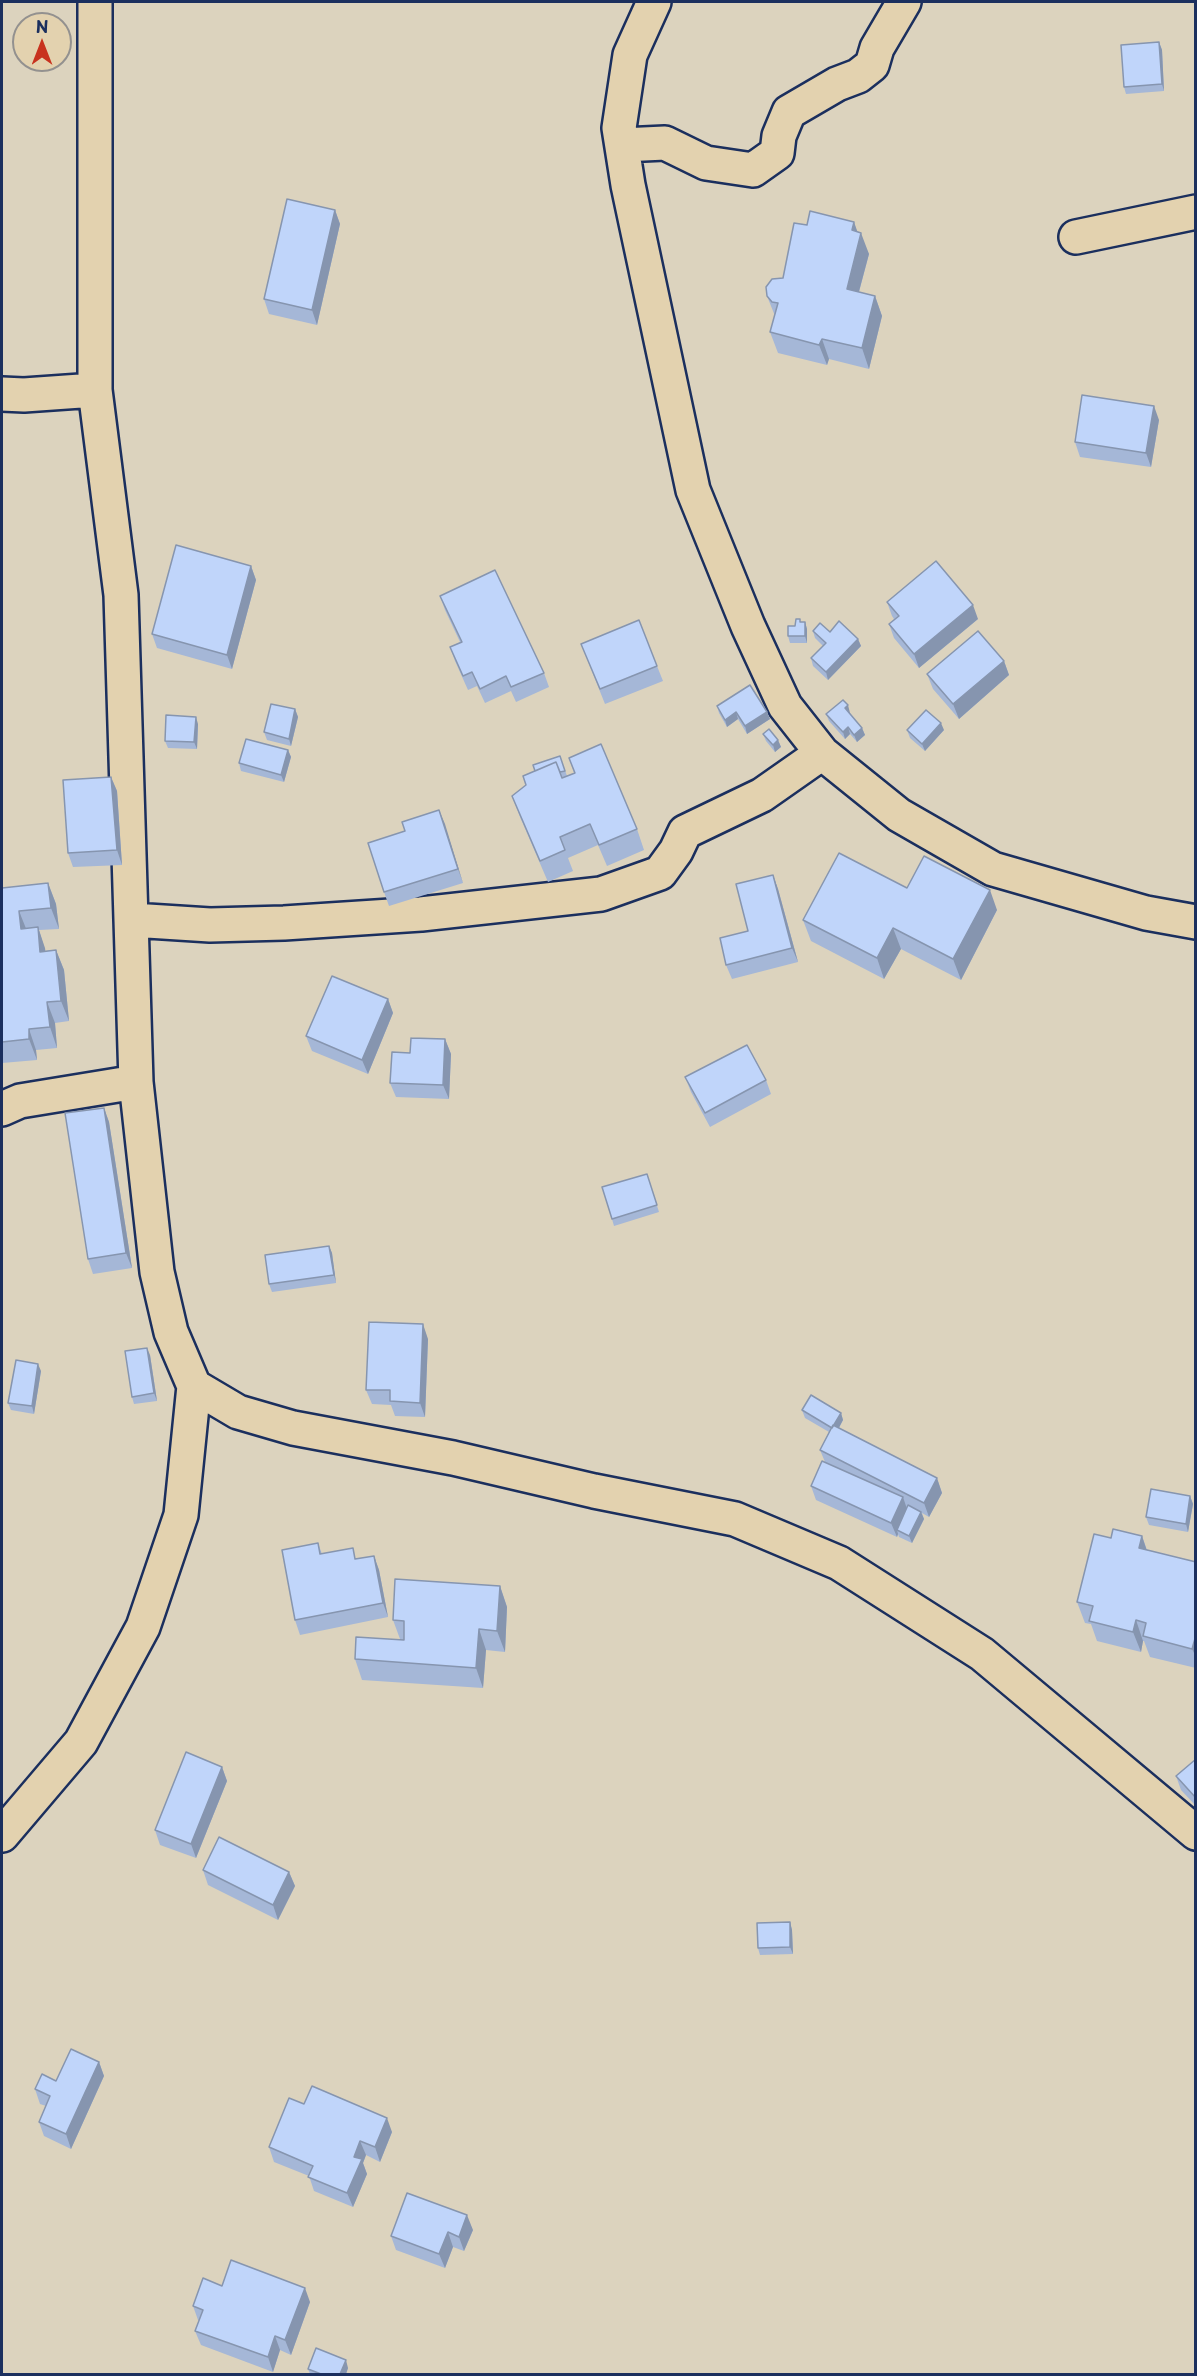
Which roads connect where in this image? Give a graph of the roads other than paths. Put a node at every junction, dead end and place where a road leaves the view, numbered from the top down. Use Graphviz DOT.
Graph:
graph roads {
  1 [pos="95,2"];
  2 [pos="654,2"];
  3 [pos="904,2"];
  4 [pos="622,145"];
  5 [pos="1196,212"];
  6 [pos="1076,237"];
  7 [pos="95,390"];
  8 [pos="2,394"];
  9 [pos="822,753"];
  10 [pos="132,920"];
  11 [pos="1196,922"];
  12 [pos="136,1082"];
  13 [pos="2,1109"];
  14 [pos="194,1386"];
  15 [pos="1196,1833"];
  16 [pos="2,1835"];
  1 -- 7 [label="street"];
  2 -- 4 [label="street"];
  3 -- 4 [label="street"];
  4 -- 9 [label="street"];
  5 -- 6 [label="street"];
  7 -- 8 [label="street"];
  7 -- 10 [label="street"];
  9 -- 10 [label="street"];
  9 -- 11 [label="street"];
  10 -- 12 [label="street"];
  12 -- 13 [label="street"];
  12 -- 14 [label="street"];
  14 -- 15 [label="street"];
  14 -- 16 [label="street"];
}
